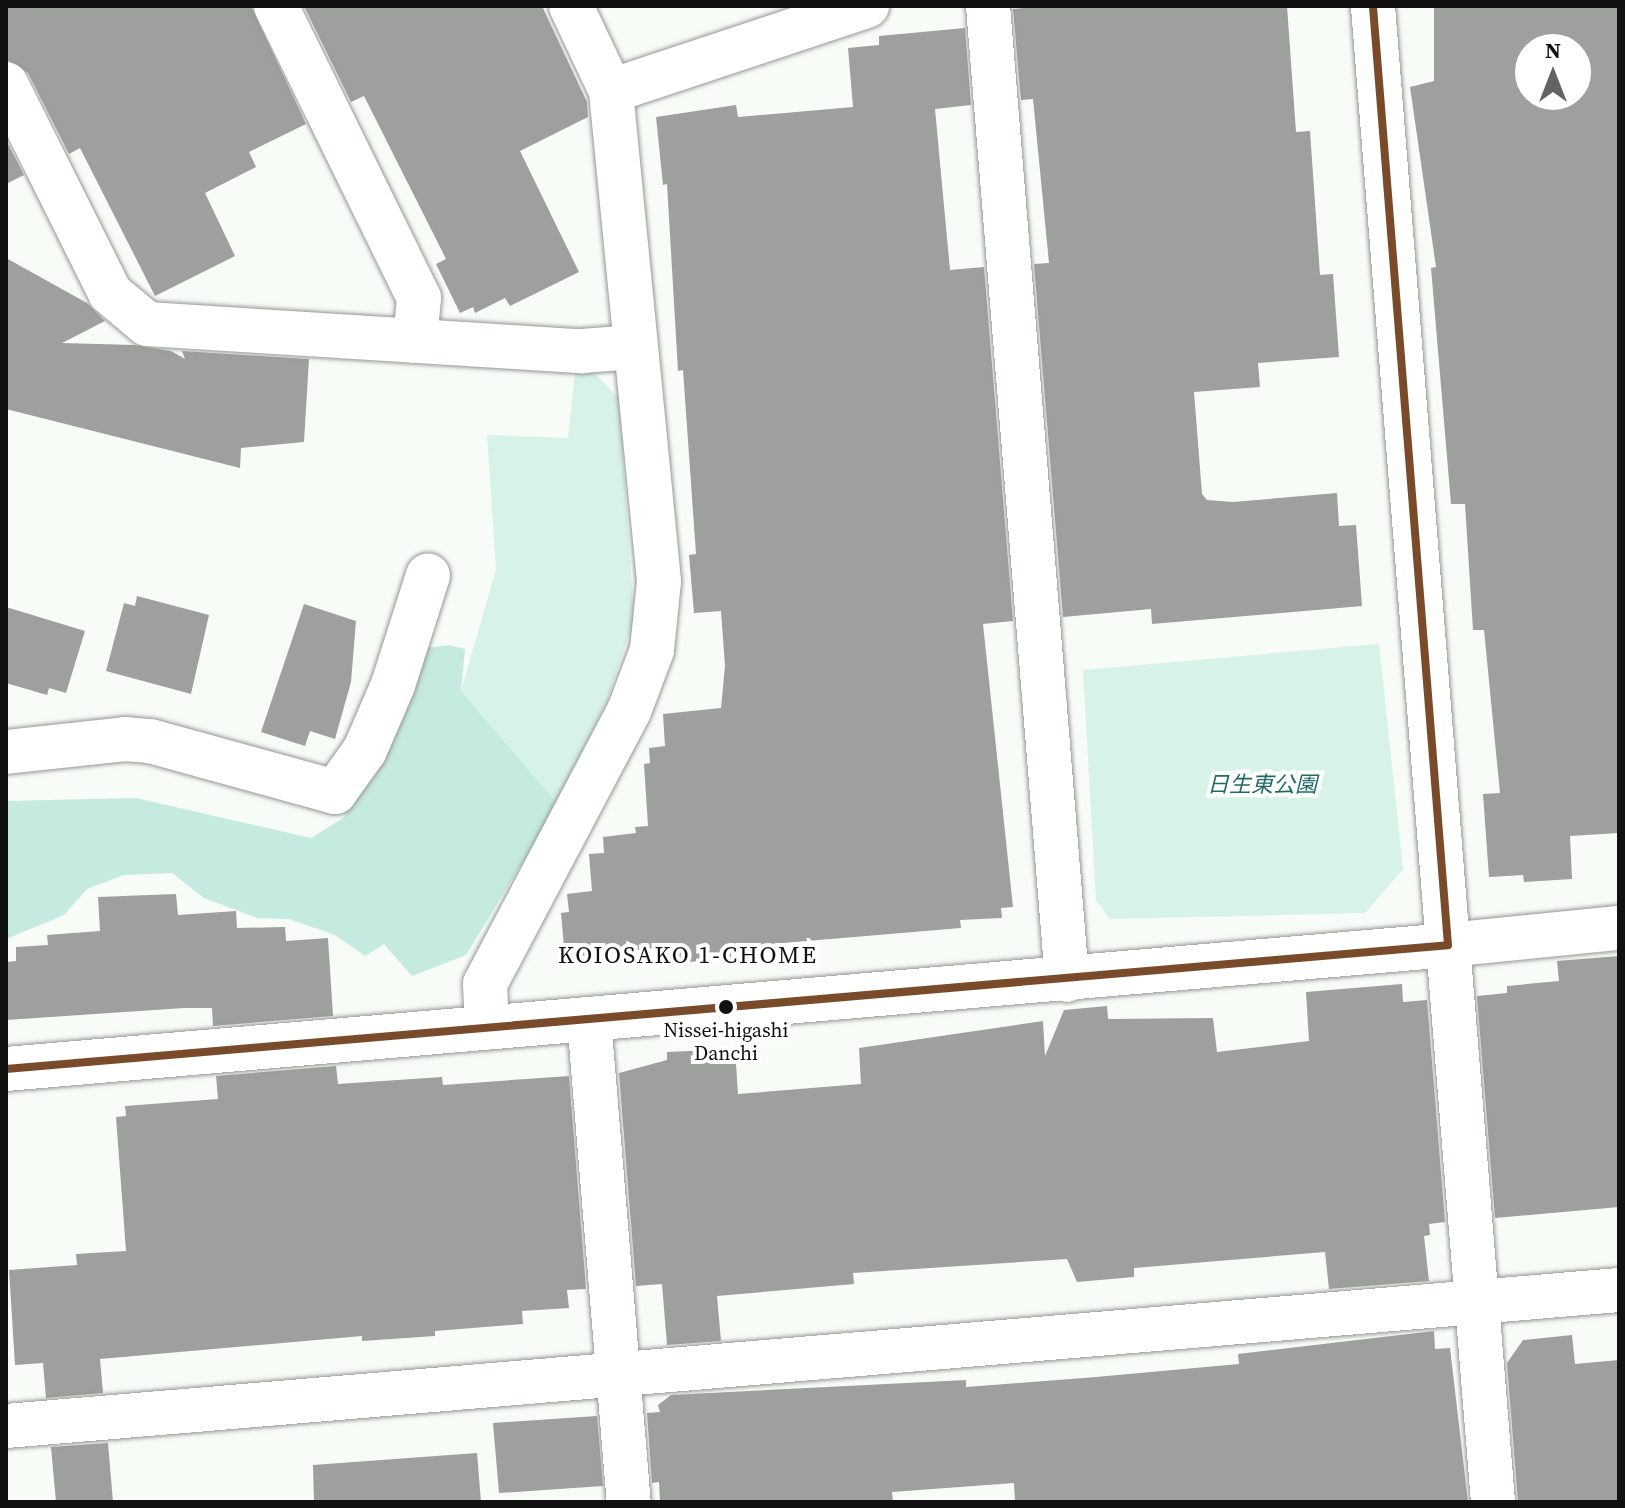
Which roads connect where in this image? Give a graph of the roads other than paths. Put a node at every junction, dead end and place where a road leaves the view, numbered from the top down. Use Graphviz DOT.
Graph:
graph roads {
  1 [pos="276,6"];
  2 [pos="571,6"];
  3 [pos="867,6"];
  4 [pos="988,6"];
  5 [pos="1373,6"];
  6 [pos="6,84"];
  7 [pos="611,91"];
  8 [pos="415,341"];
  9 [pos="635,347"];
  10 [pos="428,575"];
  11 [pos="6,752"];
  12 [pos="1619,928"];
  13 [pos="1448,945"];
  14 [pos="1067,980"];
  15 [pos="589,1019"];
  16 [pos="487,1027"];
  17 [pos="6,1069"];
  18 [pos="1619,1290"];
  19 [pos="1475,1301"];
  20 [pos="619,1374"];
  21 [pos="6,1426"];
  22 [pos="629,1502"];
  23 [pos="1493,1502"];
  1 -- 8 [label="street"];
  2 -- 7 [label="street"];
  3 -- 7 [label="street"];
  4 -- 14 [label="street"];
  5 -- 13 [label="street"];
  6 -- 8 [label="street"];
  7 -- 9 [label="street"];
  8 -- 9 [label="street"];
  9 -- 16 [label="street"];
  10 -- 11 [label="street"];
  12 -- 13 [label="street"];
  13 -- 14 [label="street"];
  13 -- 19 [label="street"];
  14 -- 15 [label="street"];
  15 -- 16 [label="street"];
  15 -- 20 [label="street"];
  16 -- 17 [label="street"];
  18 -- 19 [label="street"];
  19 -- 20 [label="street"];
  19 -- 23 [label="street"];
  20 -- 21 [label="street"];
  20 -- 22 [label="street"];
}
